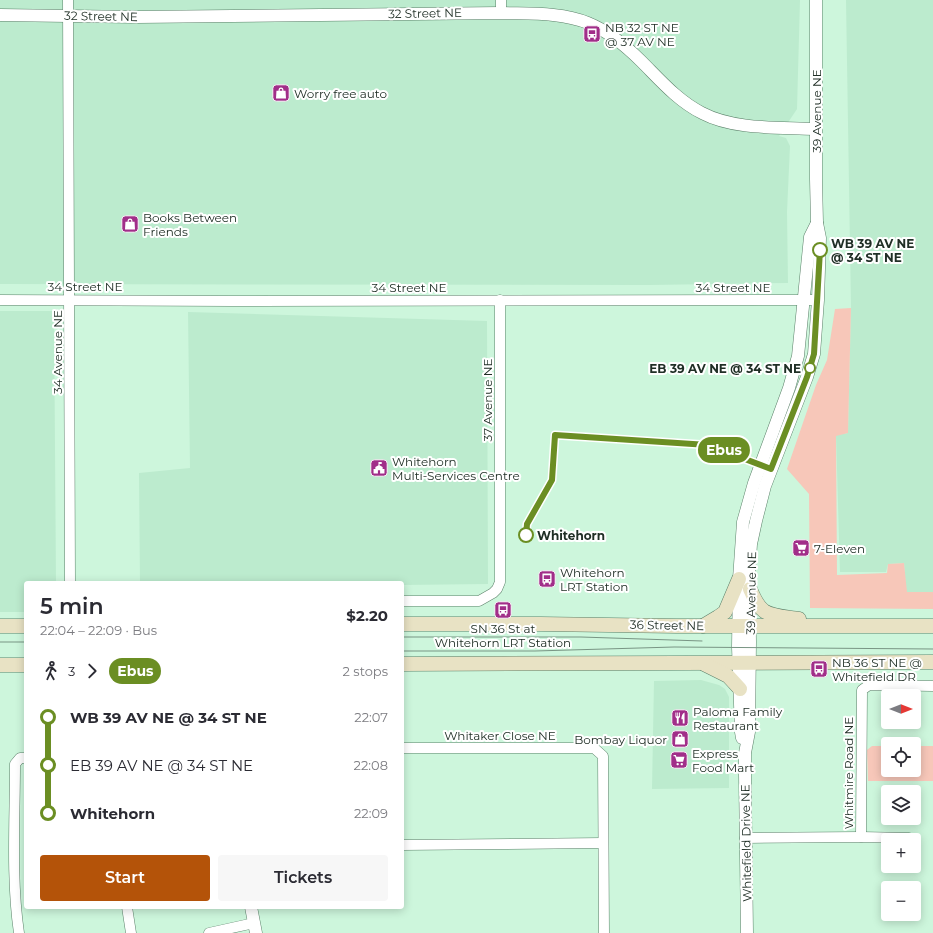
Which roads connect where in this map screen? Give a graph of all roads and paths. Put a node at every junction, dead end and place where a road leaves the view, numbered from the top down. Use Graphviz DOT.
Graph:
graph roads {
  1 [pos="68,0"];
  2 [pos="501,0"];
  3 [pos="816,0"];
  4 [pos="501,12"];
  5 [pos="0,15"];
  6 [pos="68,15"];
  7 [pos="815,129"];
  8 [pos="817,223"];
  9 [pos="70,299"];
  10 [pos="0,300"];
  11 [pos="500,300"];
  12 [pos="804,300"];
  13 [pos="818,300"];
  14 [pos="739,579"];
  15 [pos="70,581"];
  16 [pos="750,589"];
  17 [pos="404,601"];
  18 [pos="404,624"];
  19 [pos="0,626"];
  20 [pos="24,626"];
  21 [pos="703,626"];
  22 [pos="745,626"];
  23 [pos="822,626"];
  24 [pos="933,626"];
  25 [pos="700,662"];
  26 [pos="744,662"];
  27 [pos="933,662"];
  28 [pos="404,664"];
  29 [pos="0,665"];
  30 [pos="24,665"];
  31 [pos="933,686"];
  32 [pos="740,688"];
  33 [pos="404,748"];
  34 [pos="745,753"];
  35 [pos="24,758"];
  36 [pos="861,837"];
  37 [pos="881,837"];
  38 [pos="745,838"];
  39 [pos="603,843"];
  40 [pos="404,845"];
  41 [pos="127,909"];
  42 [pos="251,909"];
  43 [pos="255,928"];
  44 [pos="19,933"];
  45 [pos="131,933"];
  46 [pos="209,933"];
  47 [pos="604,933"];
  48 [pos="747,933"];
  1 -- 6 [label="street, 34 Avenue NE"];
  2 -- 4 [label="street"];
  3 -- 7 [label="street, 39 Avenue NE"];
  4 -- 6 [label="street, 32 Street NE"];
  4 -- 7 [label="street, 32 Street NE"];
  5 -- 6 [label="street, 32 Street NE"];
  6 -- 9 [label="street, 34 Avenue NE"];
  7 -- 8 [label="street, 39 Avenue NE"];
  8 -- 12 [label="street, 39 Avenue NE"];
  8 -- 13 [label="street, 39 Avenue NE"];
  9 -- 10 [label="street, 34 Street NE"];
  9 -- 11 [label="street, 34 Street NE"];
  9 -- 15 [label="street, 34 Avenue NE"];
  11 -- 12 [label="street, 34 Street NE"];
  11 -- 17 [label="street, 37 Avenue NE"];
  12 -- 13 [label="street, 34 Street NE"];
  12 -- 14 [label="street, 39 Avenue NE"];
  13 -- 16 [label="street, 39 Avenue NE"];
  14 -- 21 [label="main road"];
  14 -- 22 [label="street, 39 Avenue NE"];
  16 -- 22 [label="street, 39 Avenue NE"];
  16 -- 23 [label="main road"];
  18 -- 21 [label="main road, 36 Street NE"];
  19 -- 20 [label="main road"];
  21 -- 22 [label="main road, 36 Street NE"];
  22 -- 23 [label="main road, 36 Street NE"];
  22 -- 26 [label="street, 39 Avenue NE"];
  23 -- 24 [label="main road, 36 Street NE"];
  25 -- 26 [label="main road"];
  25 -- 28 [label="main road"];
  25 -- 32 [label="main road"];
  26 -- 27 [label="main road"];
  26 -- 32 [label="street, Whitefield Drive NE"];
  26 -- 34 [label="street, Whitefield Drive NE"];
  29 -- 30 [label="main road"];
  31 -- 36 [label="street, Whitmire Road NE"];
  32 -- 34 [label="street, Whitefield Drive NE"];
  33 -- 39 [label="street, Whitaker Close NE"];
  34 -- 38 [label="street, Whitefield Drive NE"];
  35 -- 44 [label="street"];
  36 -- 37 [label="street"];
  36 -- 38 [label="street, Whitmire Road NE"];
  38 -- 48 [label="street, Whitefield Drive NE"];
  39 -- 40 [label="street"];
  39 -- 47 [label="street, Whitaker Close NE"];
  41 -- 45 [label="street"];
  42 -- 43 [label="street"];
  43 -- 46 [label="street"];
}
